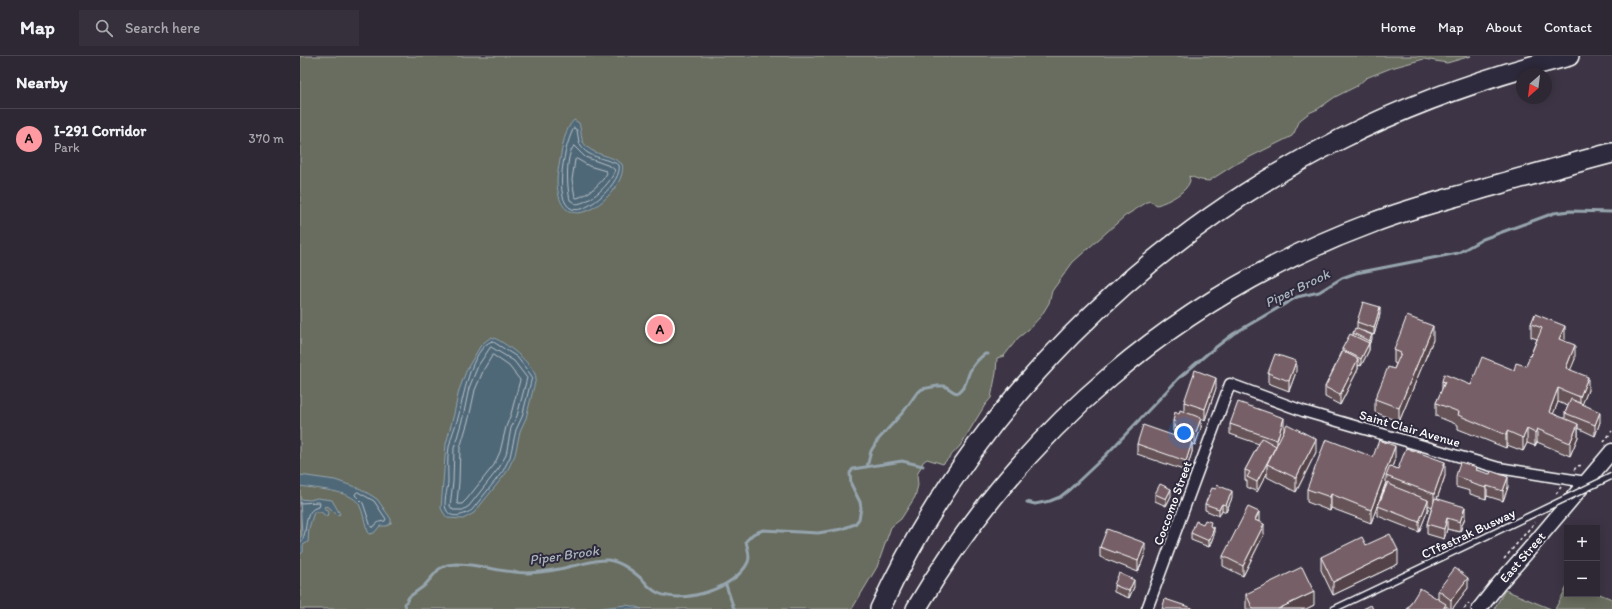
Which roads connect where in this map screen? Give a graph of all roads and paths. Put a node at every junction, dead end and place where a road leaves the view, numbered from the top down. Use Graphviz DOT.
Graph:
graph roads {
  1 [pos="1569,56"];
  2 [pos="1612,153"];
  3 [pos="1230,384"];
  4 [pos="1612,451"];
  5 [pos="1612,476"];
  6 [pos="1586,482"];
  7 [pos="1557,492"];
  8 [pos="1553,498"];
  9 [pos="1536,520"];
  10 [pos="1502,561"];
  11 [pos="1475,604"];
  12 [pos="880,609"];
  13 [pos="916,609"];
  14 [pos="1147,609"];
  15 [pos="1334,609"];
  16 [pos="1464,609"];
  1 -- 12 [label="highway"];
  2 -- 13 [label="highway"];
  3 -- 6 [label="street, Saint Clair Avenue"];
  3 -- 14 [label="street, Coccomo Street"];
  4 -- 6 [label="main road, East Street"];
  5 -- 15 [label="lane, CTfastrak Busway, bridge"];
  6 -- 11 [label="main road, East Street"];
  7 -- 8 [label="path"];
  9 -- 10 [label="path"];
  11 -- 16 [label="path"];
}
